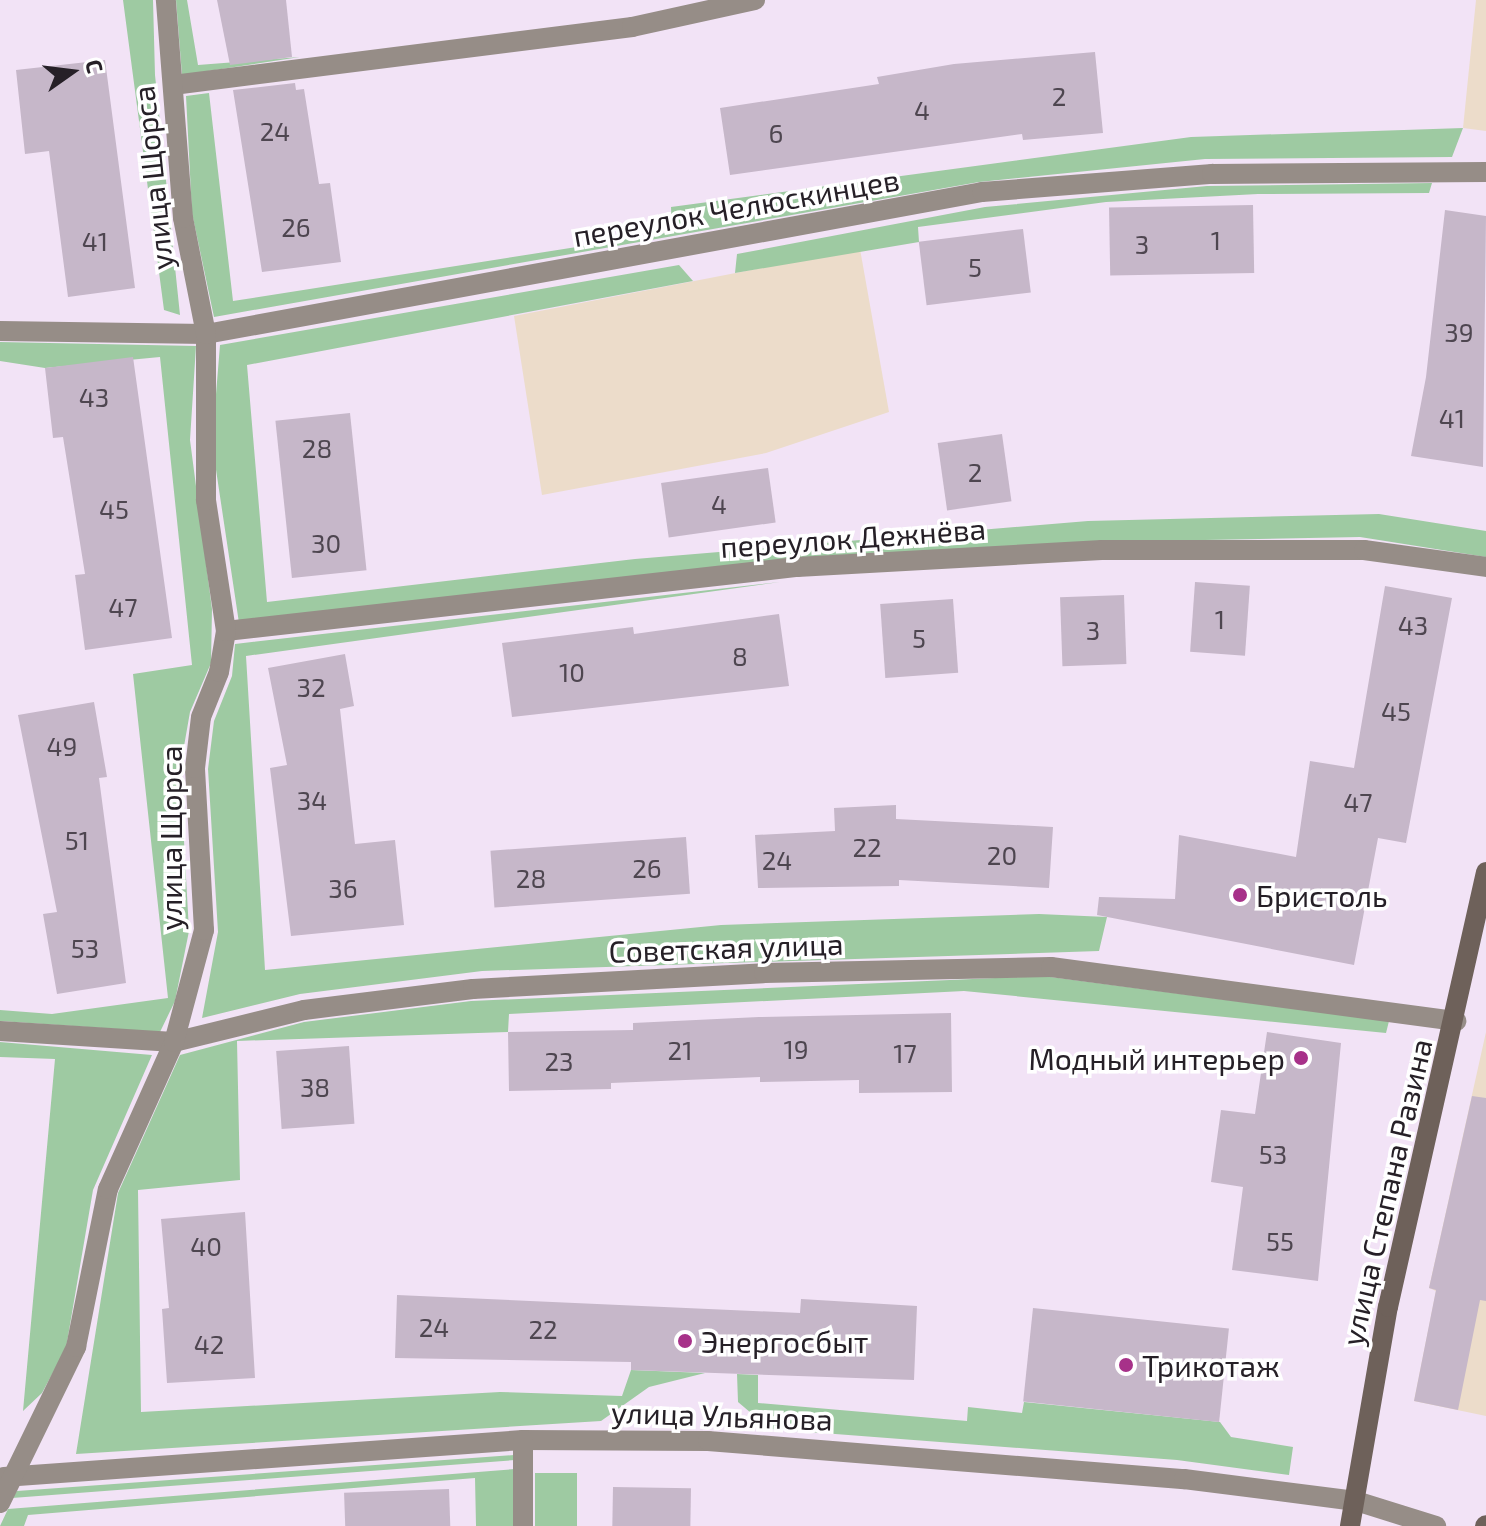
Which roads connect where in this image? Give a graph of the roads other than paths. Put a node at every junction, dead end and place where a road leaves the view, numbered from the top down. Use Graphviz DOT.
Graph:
graph roads {
  1 [pos="166,0"];
  2 [pos="755,0"];
  3 [pos="173,85"];
  4 [pos="1486,172"];
  5 [pos="0,331"];
  6 [pos="206,334"];
  7 [pos="1486,567"];
  8 [pos="226,631"];
  9 [pos="1486,872"];
  10 [pos="1456,1021"];
  11 [pos="0,1031"];
  12 [pos="174,1042"];
  13 [pos="523,1440"];
  14 [pos="7,1477"];
  15 [pos="1356,1501"];
  16 [pos="0,1503"];
  17 [pos="523,1526"];
  18 [pos="1350,1526"];
  19 [pos="1436,1526"];
  1 -- 3 [label="street, улица Щорса"];
  2 -- 3 [label="street"];
  3 -- 6 [label="street, улица Щорса"];
  4 -- 6 [label="street, переулок Челюскинцев"];
  5 -- 6 [label="street, переулок Челюскинцев"];
  6 -- 8 [label="street, улица Щорса"];
  7 -- 8 [label="street, переулок Дежнёва"];
  8 -- 12 [label="street, улица Щорса"];
  9 -- 10 [label="main road, улица Степана Разина"];
  10 -- 12 [label="street, Советская улица"];
  10 -- 15 [label="main road, улица Степана Разина"];
  11 -- 12 [label="street, Советская улица"];
  12 -- 14 [label="street, улица Щорса"];
  13 -- 14 [label="street, улица Ульянова"];
  13 -- 15 [label="street, улица Ульянова"];
  13 -- 17 [label="street"];
  14 -- 16 [label="street, улица Щорса"];
  15 -- 18 [label="main road, улица Степана Разина"];
  15 -- 19 [label="street, улица Ульянова"];
}
